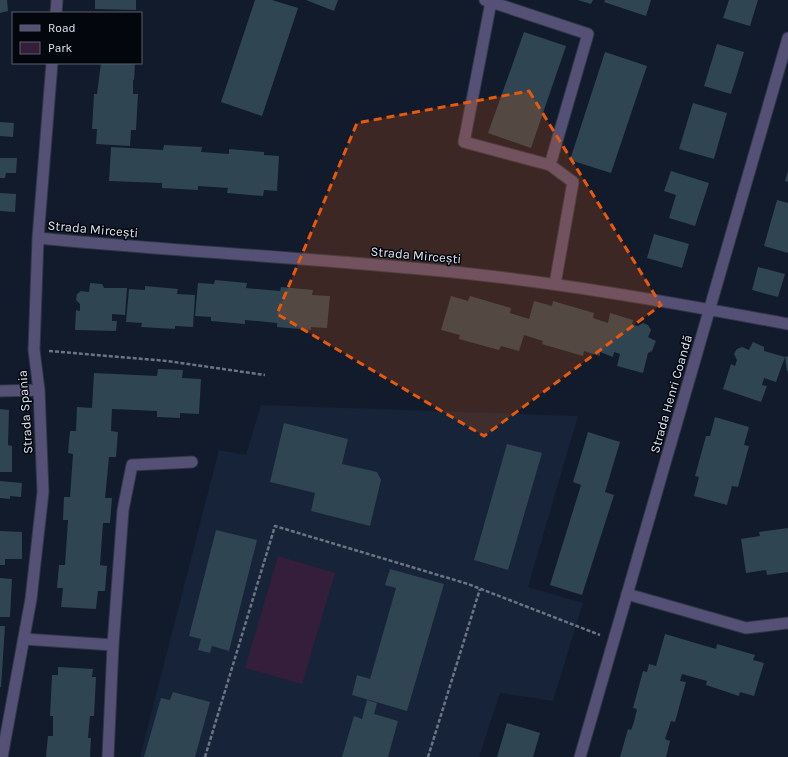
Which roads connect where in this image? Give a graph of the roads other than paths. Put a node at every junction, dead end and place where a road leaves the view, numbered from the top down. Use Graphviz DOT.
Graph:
graph roads {
  1 [pos="57,0"];
  2 [pos="488,1"];
  3 [pos="56,12"];
  4 [pos="788,38"];
  5 [pos="52,64"];
  6 [pos="550,165"];
  7 [pos="38,238"];
  8 [pos="555,284"];
  9 [pos="710,310"];
  10 [pos="788,324"];
  11 [pos="39,390"];
  12 [pos="0,391"];
  13 [pos="192,462"];
  14 [pos="627,594"];
  15 [pos="788,623"];
  16 [pos="24,639"];
  17 [pos="113,645"];
  18 [pos="2,757"];
  19 [pos="108,757"];
  20 [pos="580,757"];
  1 -- 3 [label="street"];
  2 -- 6 [label="street"];
  2 -- 6 [label="street"];
  4 -- 9 [label="street, Strada Henri Coandă"];
  5 -- 7 [label="street, Strada Spania"];
  6 -- 8 [label="street"];
  7 -- 8 [label="street, Strada Mircești"];
  7 -- 11 [label="street, Strada Spania"];
  8 -- 9 [label="street, Strada Mircești"];
  9 -- 10 [label="street, Strada Mircești"];
  9 -- 14 [label="street, Strada Henri Coandă"];
  11 -- 12 [label="street"];
  11 -- 16 [label="street, Strada Spania"];
  13 -- 17 [label="street"];
  14 -- 15 [label="street"];
  14 -- 20 [label="street, Strada Henri Coandă"];
  16 -- 17 [label="street"];
  16 -- 18 [label="street, Strada Spania"];
  17 -- 19 [label="street"];
}
